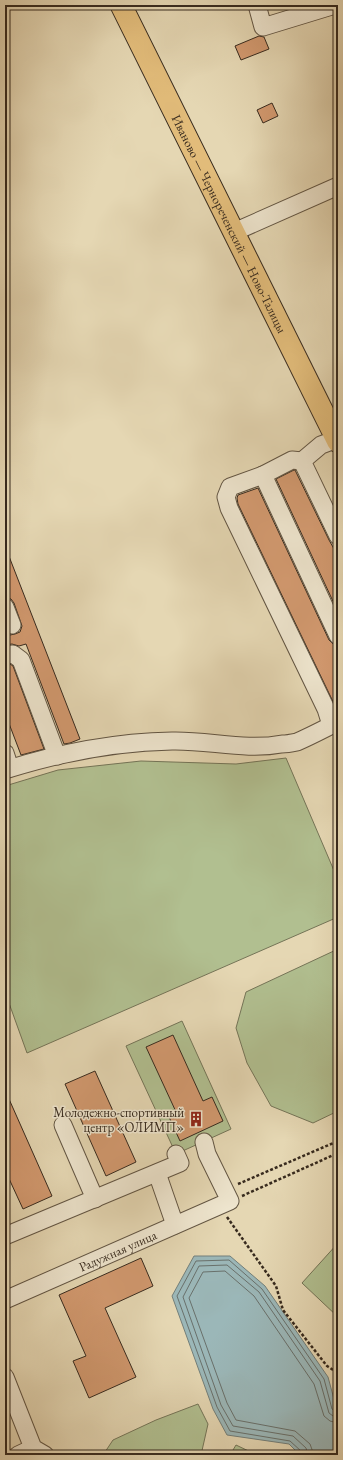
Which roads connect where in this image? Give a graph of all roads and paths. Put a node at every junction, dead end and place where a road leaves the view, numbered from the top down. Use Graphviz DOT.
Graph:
graph roads {
  1 [pos="121,5"];
  2 [pos="257,5"];
  3 [pos="335,5"];
  4 [pos="338,186"];
  5 [pos="234,232"];
  6 [pos="337,441"];
  7 [pos="302,461"];
  8 [pos="263,475"];
  9 [pos="338,536"];
  10 [pos="5,607"];
  11 [pos="12,625"];
  12 [pos="338,636"];
  13 [pos="5,655"];
  14 [pos="334,724"];
  15 [pos="57,756"];
  16 [pos="7,764"];
  17 [pos="63,1125"];
  18 [pos="338,1140"];
  19 [pos="204,1142"];
  20 [pos="338,1153"];
  21 [pos="176,1154"];
  22 [pos="157,1173"];
  23 [pos="95,1199"];
  24 [pos="229,1208"];
  25 [pos="175,1225"];
  26 [pos="5,1236"];
  27 [pos="5,1300"];
  28 [pos="338,1373"];
  29 [pos="5,1376"];
  30 [pos="39,1451"];
  31 [pos="18,1455"];
  1 -- 5 [label="main road, Иваново — Чернореченский — Ново-Талицы"];
  2 -- 3 [label="street"];
  4 -- 5 [label="street"];
  5 -- 6 [label="main road, Иваново — Чернореченский — Ново-Талицы"];
  6 -- 7 [label="street"];
  7 -- 8 [label="street"];
  7 -- 9 [label="street"];
  8 -- 12 [label="street"];
  8 -- 14 [label="street"];
  10 -- 11 [label="street"];
  13 -- 15 [label="street"];
  14 -- 15 [label="street"];
  15 -- 16 [label="street"];
  17 -- 23 [label="street"];
  18 -- 24 [label="path"];
  19 -- 24 [label="street"];
  20 -- 24 [label="path"];
  21 -- 22 [label="street"];
  22 -- 23 [label="street"];
  22 -- 25 [label="street"];
  23 -- 26 [label="street"];
  24 -- 25 [label="street, Радужная улица"];
  24 -- 28 [label="path"];
  25 -- 27 [label="street, Радужная улица"];
  29 -- 30 [label="street"];
  30 -- 31 [label="street"];
}
